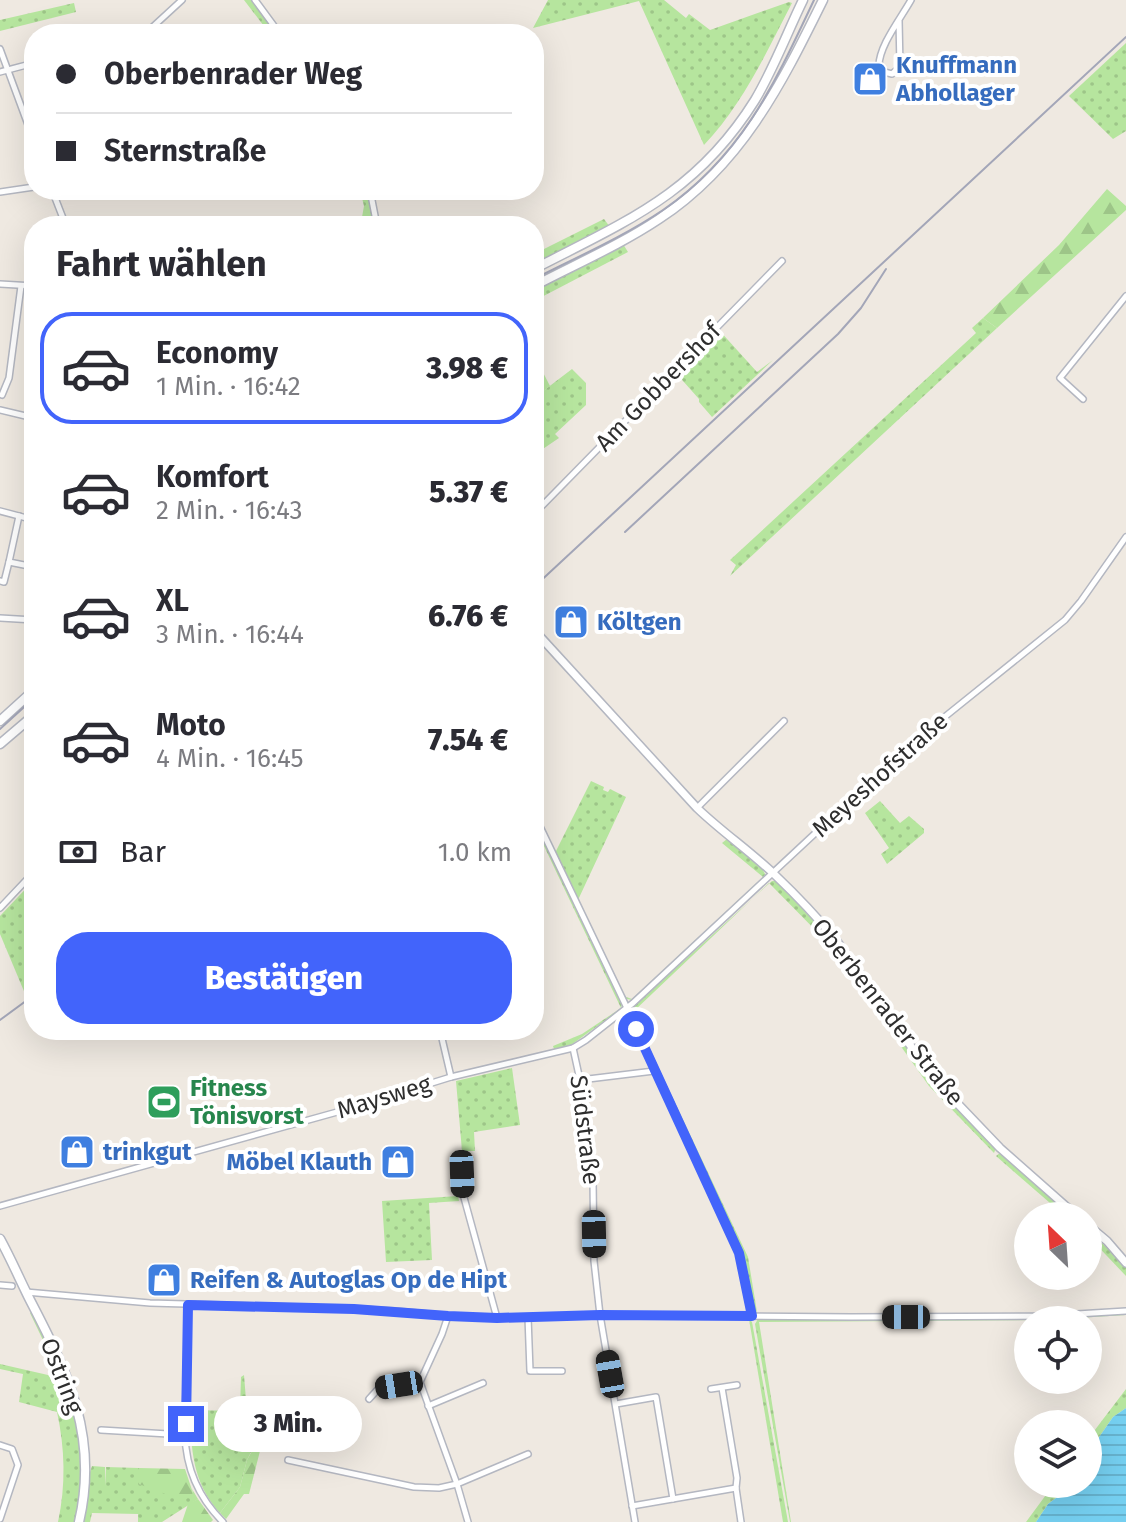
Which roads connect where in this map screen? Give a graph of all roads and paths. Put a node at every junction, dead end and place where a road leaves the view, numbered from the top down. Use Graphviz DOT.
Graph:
graph roads {
  1 [pos="182,0"];
  2 [pos="255,0"];
  3 [pos="803,0"];
  4 [pos="823,0"];
  5 [pos="911,0"];
  6 [pos="899,20"];
  7 [pos="156,24"];
  8 [pos="273,24"];
  9 [pos="0,49"];
  10 [pos="24,66"];
  11 [pos="3,71"];
  12 [pos="24,118"];
  13 [pos="24,188"];
  14 [pos="0,192"];
  15 [pos="782,261"];
  16 [pos="544,264"];
  17 [pos="544,281"];
  18 [pos="0,284"];
  19 [pos="21,286"];
  20 [pos="1126,296"];
  21 [pos="2,395"];
  22 [pos="1083,399"];
  23 [pos="0,410"];
  24 [pos="24,416"];
  25 [pos="544,504"];
  26 [pos="0,511"];
  27 [pos="19,516"];
  28 [pos="24,517"];
  29 [pos="1126,537"];
  30 [pos="9,562"];
  31 [pos="24,565"];
  32 [pos="0,581"];
  33 [pos="0,618"];
  34 [pos="24,619"];
  35 [pos="544,641"];
  36 [pos="24,699"];
  37 [pos="0,721"];
  38 [pos="784,721"];
  39 [pos="24,724"];
  40 [pos="0,744"];
  41 [pos="697,808"];
  42 [pos="544,836"];
  43 [pos="773,873"];
  44 [pos="24,883"];
  45 [pos="0,908"];
  46 [pos="624,1010"];
  47 [pos="442,1040"];
  48 [pos="573,1048"];
  49 [pos="653,1071"];
  50 [pos="451,1077"];
  51 [pos="580,1080"];
  52 [pos="462,1154"];
  53 [pos="1061,1202"];
  54 [pos="0,1206"];
  55 [pos="1102,1237"];
  56 [pos="0,1239"];
  57 [pos="1126,1263"];
  58 [pos="0,1285"];
  59 [pos="12,1286"];
  60 [pos="26,1292"];
  61 [pos="188,1305"];
  62 [pos="1126,1311"];
  63 [pos="600,1315"];
  64 [pos="448,1316"];
  65 [pos="752,1316"];
  66 [pos="528,1317"];
  67 [pos="497,1318"];
  68 [pos="562,1371"];
  69 [pos="420,1382"];
  70 [pos="483,1383"];
  71 [pos="737,1385"];
  72 [pos="722,1388"];
  73 [pos="711,1389"];
  74 [pos="369,1399"];
  75 [pos="616,1404"];
  76 [pos="428,1406"];
  77 [pos="101,1430"];
  78 [pos="185,1435"];
  79 [pos="0,1445"];
  80 [pos="528,1454"];
  81 [pos="288,1460"];
  82 [pos="457,1484"];
  83 [pos="736,1488"];
  84 [pos="673,1499"];
  85 [pos="632,1506"];
  86 [pos="0,1519"];
  87 [pos="79,1522"];
  88 [pos="223,1522"];
  89 [pos="468,1522"];
  90 [pos="635,1522"];
  91 [pos="741,1522"];
  1 -- 7 [label="street"];
  2 -- 8 [label="street"];
  3 -- 16 [label="main road"];
  4 -- 17 [label="main road"];
  5 -- 6 [label="street"];
  6 -- 6 [label="street"];
  9 -- 11 [label="street"];
  10 -- 11 [label="street"];
  11 -- 12 [label="street"];
  13 -- 14 [label="street"];
  15 -- 25 [label="street, Am Gobbershof"];
  18 -- 19 [label="street"];
  19 -- 21 [label="street"];
  20 -- 22 [label="street"];
  23 -- 24 [label="street"];
  26 -- 27 [label="street"];
  27 -- 28 [label="street"];
  27 -- 30 [label="street"];
  29 -- 43 [label="street, Meyeshofstraße"];
  30 -- 31 [label="street"];
  30 -- 32 [label="street"];
  33 -- 34 [label="street"];
  35 -- 41 [label="street, Oberbenrader Straße"];
  36 -- 37 [label="main road"];
  38 -- 41 [label="street"];
  39 -- 40 [label="main road"];
  41 -- 43 [label="street, Oberbenrader Straße"];
  42 -- 46 [label="street"];
  43 -- 46 [label="street, Meyeshofstraße"];
  43 -- 53 [label="street, Oberbenrader Straße"];
  44 -- 45 [label="street"];
  46 -- 48 [label="street, Maysweg"];
  46 -- 49 [label="street"];
  47 -- 50 [label="street"];
  48 -- 50 [label="street, Maysweg"];
  48 -- 51 [label="street, Südstraße"];
  49 -- 51 [label="street"];
  49 -- 65 [label="street"];
  50 -- 54 [label="street, Maysweg"];
  51 -- 63 [label="street, Südstraße"];
  52 -- 67 [label="street"];
  55 -- 57 [label="street"];
  56 -- 60 [label="main road, Ostring"];
  58 -- 59 [label="street"];
  60 -- 61 [label="street"];
  60 -- 87 [label="main road, Ostring"];
  61 -- 64 [label="street"];
  61 -- 78 [label="street"];
  62 -- 65 [label="street"];
  63 -- 65 [label="street"];
  63 -- 66 [label="street"];
  63 -- 75 [label="street, Südstraße"];
  64 -- 67 [label="street"];
  64 -- 69 [label="street"];
  66 -- 67 [label="street"];
  66 -- 68 [label="street"];
  69 -- 74 [label="street"];
  69 -- 76 [label="street"];
  70 -- 76 [label="street"];
  71 -- 72 [label="street"];
  72 -- 73 [label="street"];
  72 -- 83 [label="street"];
  75 -- 84 [label="street"];
  75 -- 85 [label="street, Südstraße"];
  76 -- 82 [label="street"];
  77 -- 78 [label="street"];
  78 -- 88 [label="street"];
  79 -- 86 [label="street"];
  80 -- 82 [label="street"];
  81 -- 82 [label="street"];
  82 -- 89 [label="street"];
  83 -- 84 [label="street"];
  83 -- 91 [label="street"];
  84 -- 85 [label="street"];
  85 -- 90 [label="street, Südstraße"];
}
